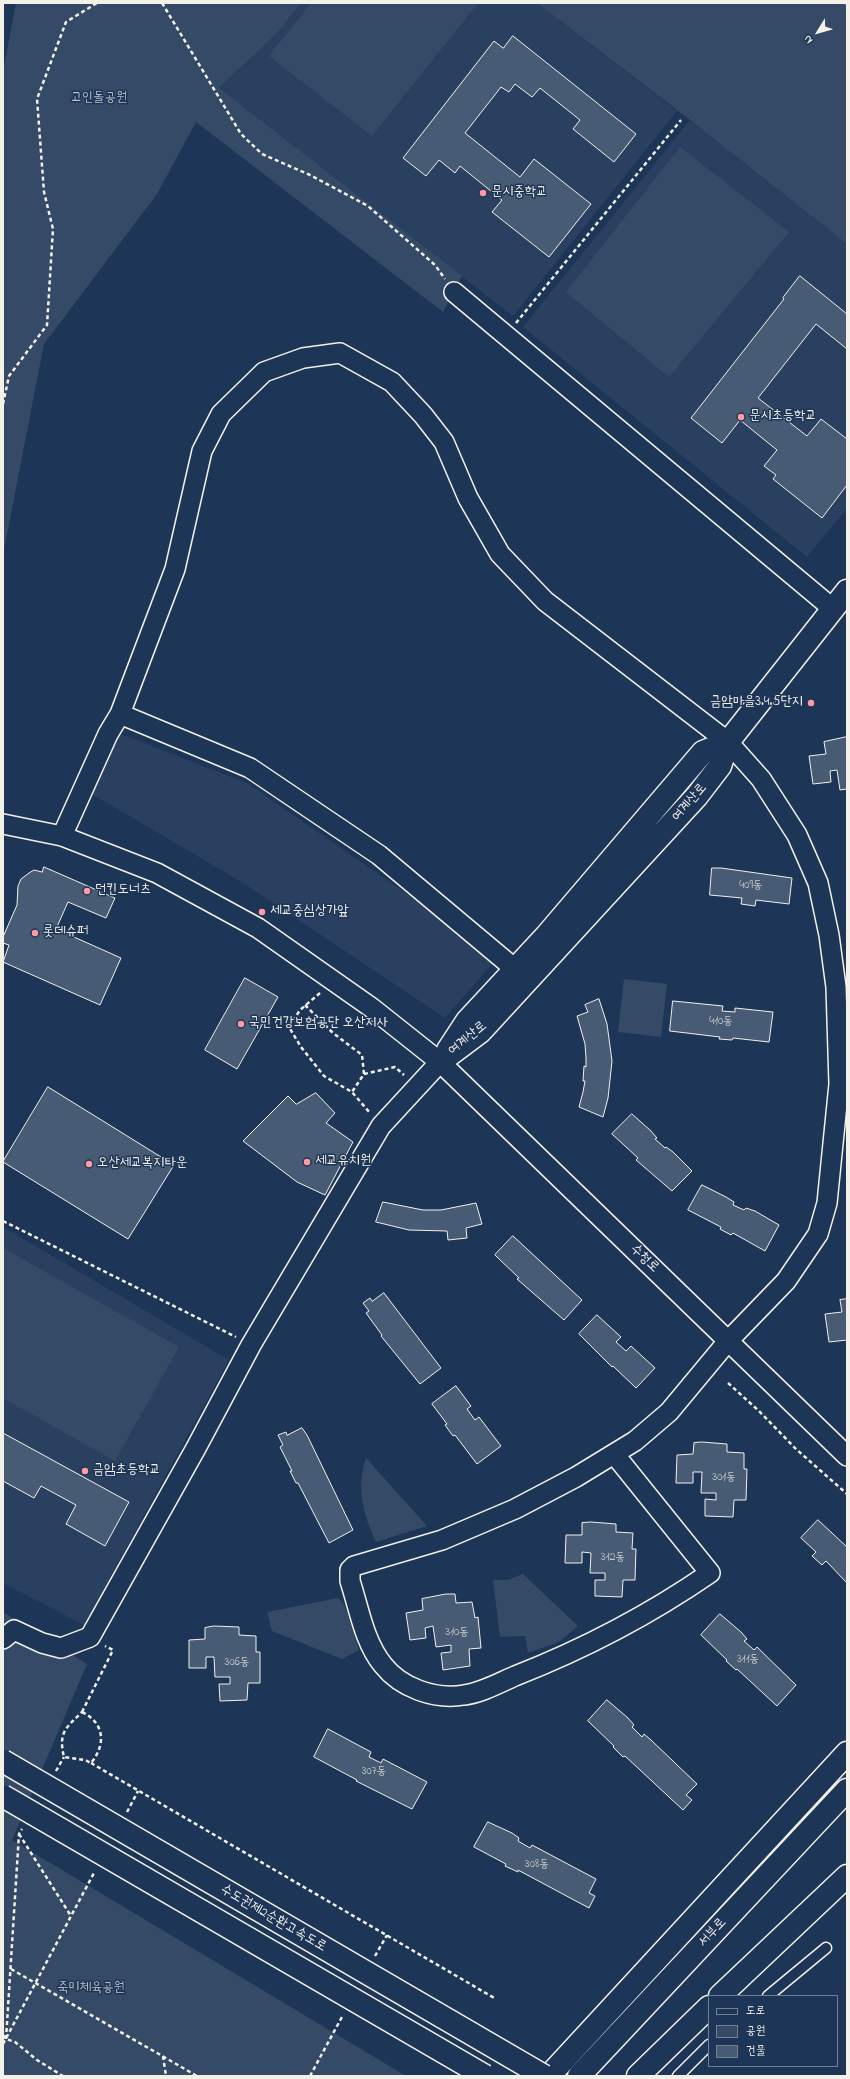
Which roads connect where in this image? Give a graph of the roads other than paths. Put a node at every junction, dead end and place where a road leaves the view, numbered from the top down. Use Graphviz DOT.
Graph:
graph roads {
  1 [pos="454,292"];
  2 [pos="847,591"];
  3 [pos="832,608"];
  4 [pos="120,714"];
  5 [pos="728,742"];
  6 [pos="3,824"];
  7 [pos="62,836"];
  8 [pos="515,970"];
  9 [pos="440,1062"];
  10 [pos="728,1341"];
  11 [pos="615,1455"];
  12 [pos="847,1456"];
  13 [pos="3,1638"];
  14 [pos="847,1753"];
  15 [pos="3,1761"];
  16 [pos="847,1790"];
  17 [pos="3,1796"];
  18 [pos="847,1876"];
  19 [pos="826,1948"];
  20 [pos="721,1995"];
  21 [pos="769,1995"];
  22 [pos="708,2008"];
  23 [pos="708,2046"];
  24 [pos="512,2058"];
  25 [pos="485,2076"];
  26 [pos="544,2076"];
  27 [pos="550,2076"];
  28 [pos="558,2076"];
  29 [pos="579,2076"];
  30 [pos="638,2076"];
  31 [pos="678,2076"];
  1 -- 3 [label="street"];
  2 -- 3 [label="main road, 여계산로"];
  3 -- 5 [label="main road, 여계산로"];
  4 -- 5 [label="street"];
  4 -- 7 [label="street"];
  4 -- 8 [label="street"];
  5 -- 8 [label="main road, 여계산로"];
  5 -- 9 [label="main road, 여계산로"];
  5 -- 10 [label="street"];
  6 -- 7 [label="street, 수청로"];
  7 -- 9 [label="street, 수청로"];
  8 -- 9 [label="main road, 여계산로"];
  9 -- 10 [label="street, 수청로"];
  9 -- 13 [label="street"];
  10 -- 11 [label="street"];
  10 -- 12 [label="street, 수청로"];
  11 -- 11 [label="street"];
  14 -- 27 [label="main road"];
  15 -- 24 [label="main road, 수도권제2순환고속도로, bridge"];
  16 -- 29 [label="main road, 서부로"];
  17 -- 25 [label="main road, 수도권제2순환고속도로, bridge"];
  18 -- 20 [label="main road"];
  19 -- 21 [label="lane"];
  22 -- 30 [label="main road"];
  23 -- 31 [label="lane"];
  24 -- 26 [label="main road, 수도권제2순환고속도로, bridge"];
  24 -- 28 [label="main road, bridge"];
}
